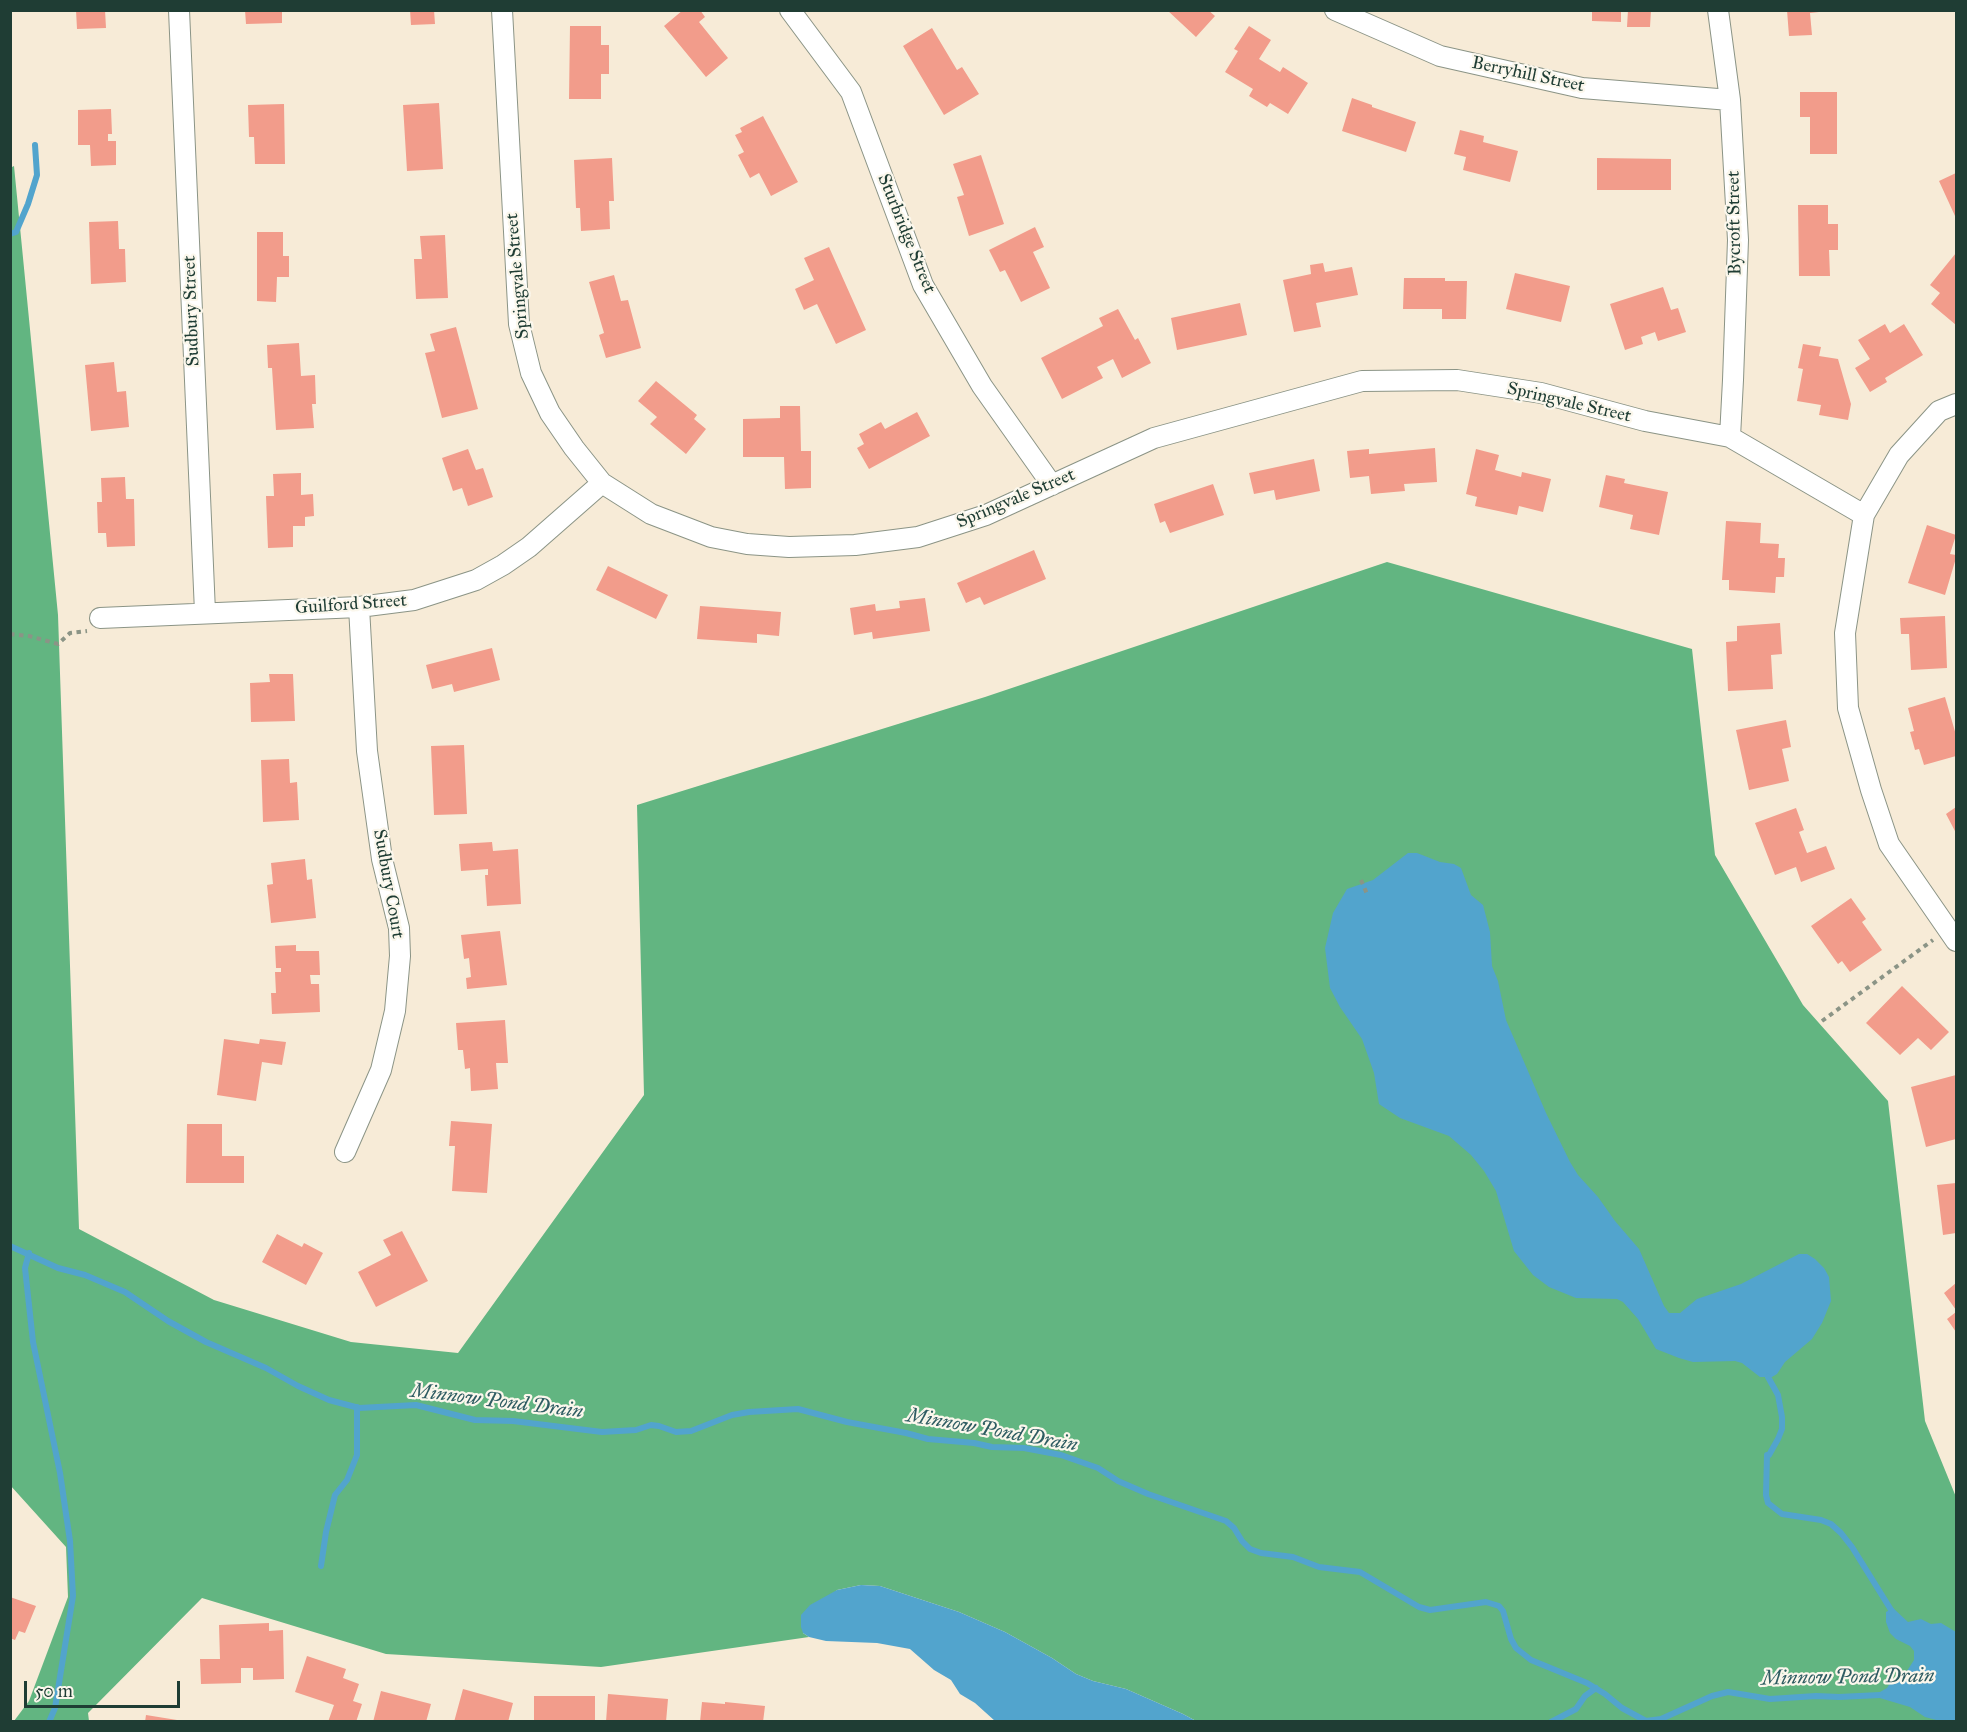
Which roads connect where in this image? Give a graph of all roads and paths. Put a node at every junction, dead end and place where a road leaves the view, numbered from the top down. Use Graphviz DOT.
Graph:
graph roads {
  1 [pos="179,10"];
  2 [pos="502,10"];
  3 [pos="790,10"];
  4 [pos="1335,10"];
  5 [pos="1718,10"];
  6 [pos="1730,100"];
  7 [pos="1956,404"];
  8 [pos="1730,437"];
  9 [pos="602,483"];
  10 [pos="1052,485"];
  11 [pos="1864,515"];
  12 [pos="359,607"];
  13 [pos="204,612"];
  14 [pos="100,618"];
  15 [pos="10,634"];
  16 [pos="1361,880"];
  17 [pos="1367,894"];
  18 [pos="1952,935"];
  19 [pos="1822,1021"];
  20 [pos="345,1152"];
  1 -- 13 [label="street, Sudbury Street"];
  2 -- 9 [label="street, Springvale Street"];
  3 -- 10 [label="street, Sturbridge Street"];
  4 -- 6 [label="street, Berryhill Street"];
  5 -- 6 [label="street, Bycroft Street"];
  6 -- 8 [label="street, Bycroft Street"];
  7 -- 11 [label="street"];
  8 -- 10 [label="street, Springvale Street"];
  8 -- 11 [label="street, Springvale Street"];
  9 -- 10 [label="street, Springvale Street"];
  9 -- 12 [label="street, Guilford Street"];
  11 -- 18 [label="street"];
  12 -- 13 [label="street, Guilford Street"];
  12 -- 20 [label="street, Sudbury Court"];
  13 -- 14 [label="street, Guilford Street"];
  14 -- 15 [label="path"];
  16 -- 17 [label="path"];
  18 -- 19 [label="path"];
}
